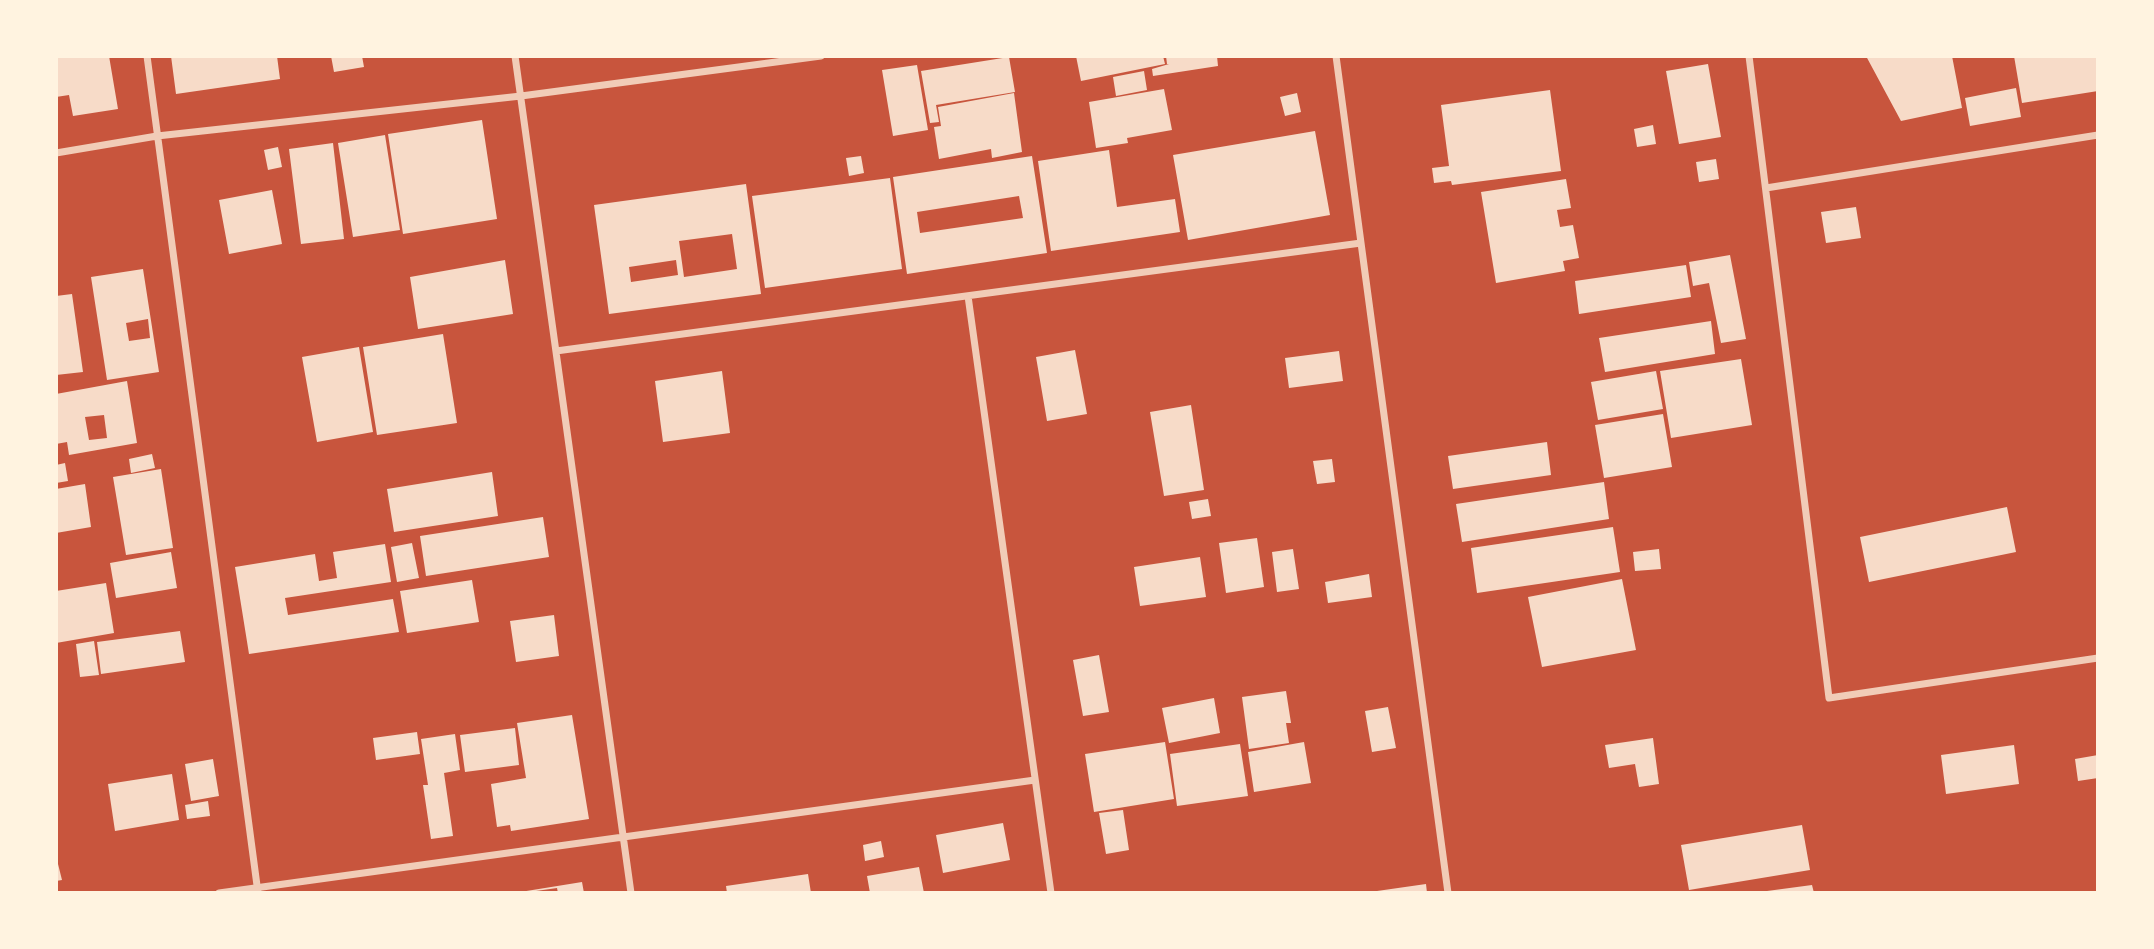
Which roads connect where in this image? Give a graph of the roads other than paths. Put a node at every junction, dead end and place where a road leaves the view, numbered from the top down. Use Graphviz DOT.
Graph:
graph roads {
  1 [pos="147,56"];
  2 [pos="515,56"];
  3 [pos="821,56"];
  4 [pos="1336,56"];
  5 [pos="1749,56"];
  6 [pos="521,96"];
  7 [pos="2098,135"];
  8 [pos="157,136"];
  9 [pos="56,153"];
  10 [pos="1766,188"];
  11 [pos="1361,243"];
  12 [pos="968,296"];
  13 [pos="556,351"];
  14 [pos="2098,658"];
  15 [pos="1035,780"];
  16 [pos="624,837"];
  17 [pos="258,890"];
  18 [pos="219,893"];
  19 [pos="631,893"];
  20 [pos="1051,893"];
  21 [pos="1448,893"];
  1 -- 8 [label="street"];
  2 -- 6 [label="street"];
  3 -- 6 [label="street"];
  4 -- 11 [label="street"];
  5 -- 10 [label="street"];
  6 -- 8 [label="street"];
  6 -- 13 [label="street"];
  7 -- 10 [label="street"];
  8 -- 9 [label="street"];
  8 -- 17 [label="street"];
  10 -- 14 [label="street"];
  11 -- 12 [label="street"];
  11 -- 21 [label="street"];
  12 -- 13 [label="street"];
  12 -- 15 [label="street"];
  13 -- 16 [label="street"];
  15 -- 16 [label="street"];
  15 -- 20 [label="street"];
  16 -- 17 [label="street"];
  16 -- 19 [label="street"];
  17 -- 18 [label="street"];
}
